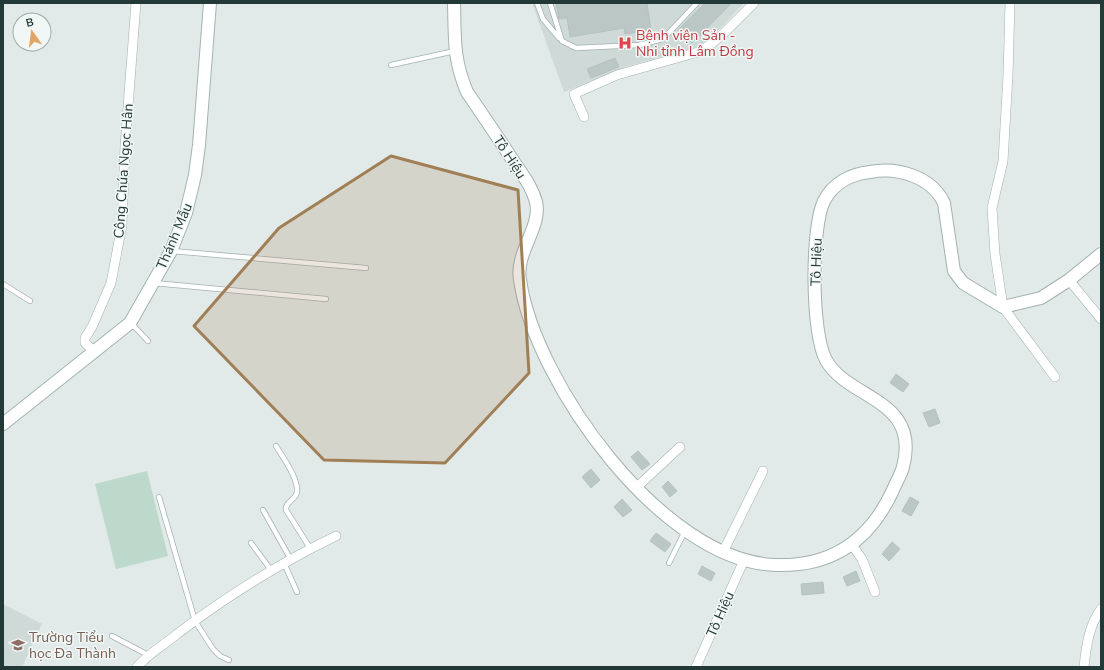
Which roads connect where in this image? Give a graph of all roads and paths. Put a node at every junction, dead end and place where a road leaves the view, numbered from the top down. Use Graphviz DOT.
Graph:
graph roads {
  1 [pos="136,3"];
  2 [pos="210,3"];
  3 [pos="454,3"];
  4 [pos="537,3"];
  5 [pos="550,3"];
  6 [pos="697,3"];
  7 [pos="754,3"];
  8 [pos="1010,3"];
  9 [pos="562,41"];
  10 [pos="455,51"];
  11 [pos="391,65"];
  12 [pos="584,117"];
  13 [pos="171,251"];
  14 [pos="1101,254"];
  15 [pos="366,268"];
  16 [pos="1069,280"];
  17 [pos="153,283"];
  18 [pos="3,284"];
  19 [pos="326,299"];
  20 [pos="30,301"];
  21 [pos="1003,307"];
  22 [pos="1101,319"];
  23 [pos="130,323"];
  24 [pos="148,340"];
  25 [pos="95,352"];
  26 [pos="1055,377"];
  27 [pos="3,424"];
  28 [pos="276,446"];
  29 [pos="680,447"];
  30 [pos="763,471"];
  31 [pos="637,487"];
  32 [pos="159,497"];
  33 [pos="263,510"];
  34 [pos="685,531"];
  35 [pos="336,536"];
  36 [pos="251,543"];
  37 [pos="852,545"];
  38 [pos="310,548"];
  39 [pos="723,552"];
  40 [pos="287,560"];
  41 [pos="744,560"];
  42 [pos="669,564"];
  43 [pos="271,570"];
  44 [pos="297,592"];
  45 [pos="875,592"];
  46 [pos="1101,609"];
  47 [pos="195,620"];
  48 [pos="112,636"];
  49 [pos="150,656"];
  50 [pos="229,660"];
  51 [pos="137,667"];
  52 [pos="696,667"];
  53 [pos="1084,667"];
  1 -- 25 [label="street, Công Chúa Ngọc Hân"];
  2 -- 13 [label="street, Thánh Mẫu"];
  3 -- 10 [label="street, Tô Hiệu"];
  4 -- 9 [label="lane"];
  5 -- 9 [label="lane"];
  6 -- 9 [label="lane"];
  7 -- 12 [label="street"];
  8 -- 21 [label="street"];
  10 -- 11 [label="lane"];
  10 -- 31 [label="street, Tô Hiệu"];
  13 -- 15 [label="lane"];
  13 -- 17 [label="street, Thánh Mẫu"];
  14 -- 16 [label="street"];
  16 -- 21 [label="street"];
  16 -- 22 [label="street"];
  17 -- 19 [label="lane"];
  17 -- 23 [label="street, Thánh Mẫu"];
  18 -- 20 [label="lane"];
  21 -- 26 [label="street"];
  21 -- 37 [label="street, Tô Hiệu"];
  23 -- 24 [label="lane"];
  23 -- 25 [label="street, Thánh Mẫu"];
  25 -- 27 [label="street, Thánh Mẫu"];
  28 -- 38 [label="lane"];
  29 -- 31 [label="street"];
  30 -- 39 [label="street"];
  31 -- 34 [label="street, Tô Hiệu"];
  32 -- 47 [label="lane"];
  33 -- 40 [label="lane"];
  34 -- 39 [label="street, Tô Hiệu"];
  34 -- 42 [label="lane"];
  35 -- 38 [label="street"];
  36 -- 43 [label="lane"];
  37 -- 41 [label="street, Tô Hiệu"];
  37 -- 45 [label="street"];
  38 -- 40 [label="street"];
  39 -- 41 [label="street, Tô Hiệu"];
  40 -- 43 [label="street"];
  40 -- 44 [label="lane"];
  41 -- 52 [label="street, Tô Hiệu"];
  43 -- 47 [label="street"];
  46 -- 53 [label="street"];
  47 -- 49 [label="street"];
  47 -- 50 [label="lane"];
  48 -- 49 [label="lane"];
  49 -- 51 [label="street"];
}
